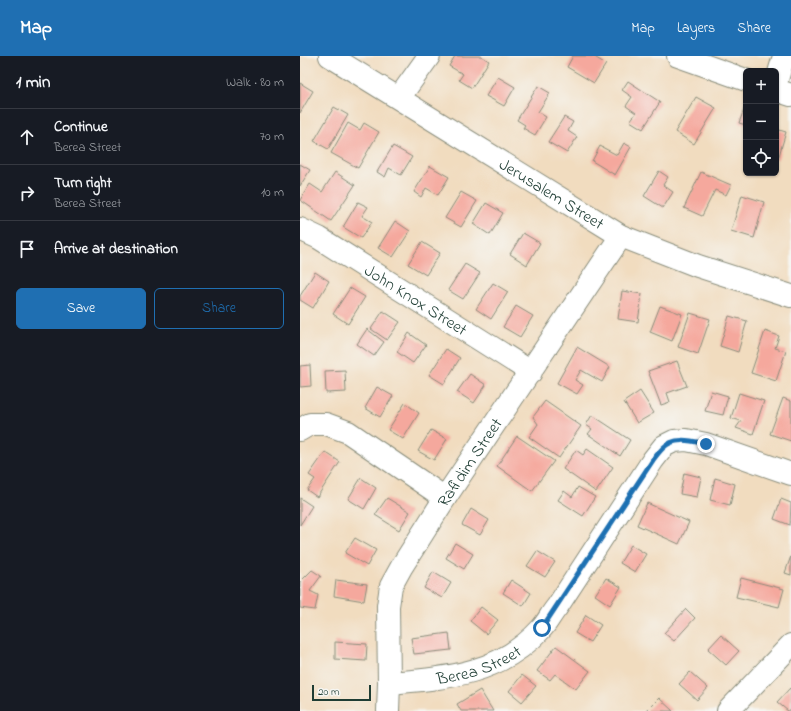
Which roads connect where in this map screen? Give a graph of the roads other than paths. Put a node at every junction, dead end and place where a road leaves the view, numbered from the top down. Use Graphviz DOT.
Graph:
graph roads {
  1 [pos="330,56"];
  2 [pos="429,56"];
  3 [pos="678,56"];
  4 [pos="784,56"];
  5 [pos="779,73"];
  6 [pos="743,79"];
  7 [pos="779,91"];
  8 [pos="791,95"];
  9 [pos="399,98"];
  10 [pos="300,229"];
  11 [pos="621,236"];
  12 [pos="791,296"];
  13 [pos="530,372"];
  14 [pos="300,430"];
  15 [pos="791,474"];
  16 [pos="445,498"];
  17 [pos="791,645"];
  18 [pos="389,682"];
  19 [pos="388,711"];
  20 [pos="728,711"];
  1 -- 9 [label="street, Jerusalem Street"];
  2 -- 9 [label="street"];
  3 -- 6 [label="street"];
  4 -- 5 [label="street"];
  7 -- 8 [label="street"];
  9 -- 11 [label="street, Jerusalem Street"];
  10 -- 13 [label="street, John Knox Street"];
  11 -- 12 [label="street, Jerusalem Street"];
  11 -- 13 [label="street, Rafidim Street"];
  13 -- 16 [label="street, Rafidim Street"];
  14 -- 16 [label="street"];
  15 -- 18 [label="street, Berea Street"];
  16 -- 18 [label="street, Rafidim Street"];
  17 -- 20 [label="street"];
  18 -- 19 [label="street, Rafidim Street"];
}
